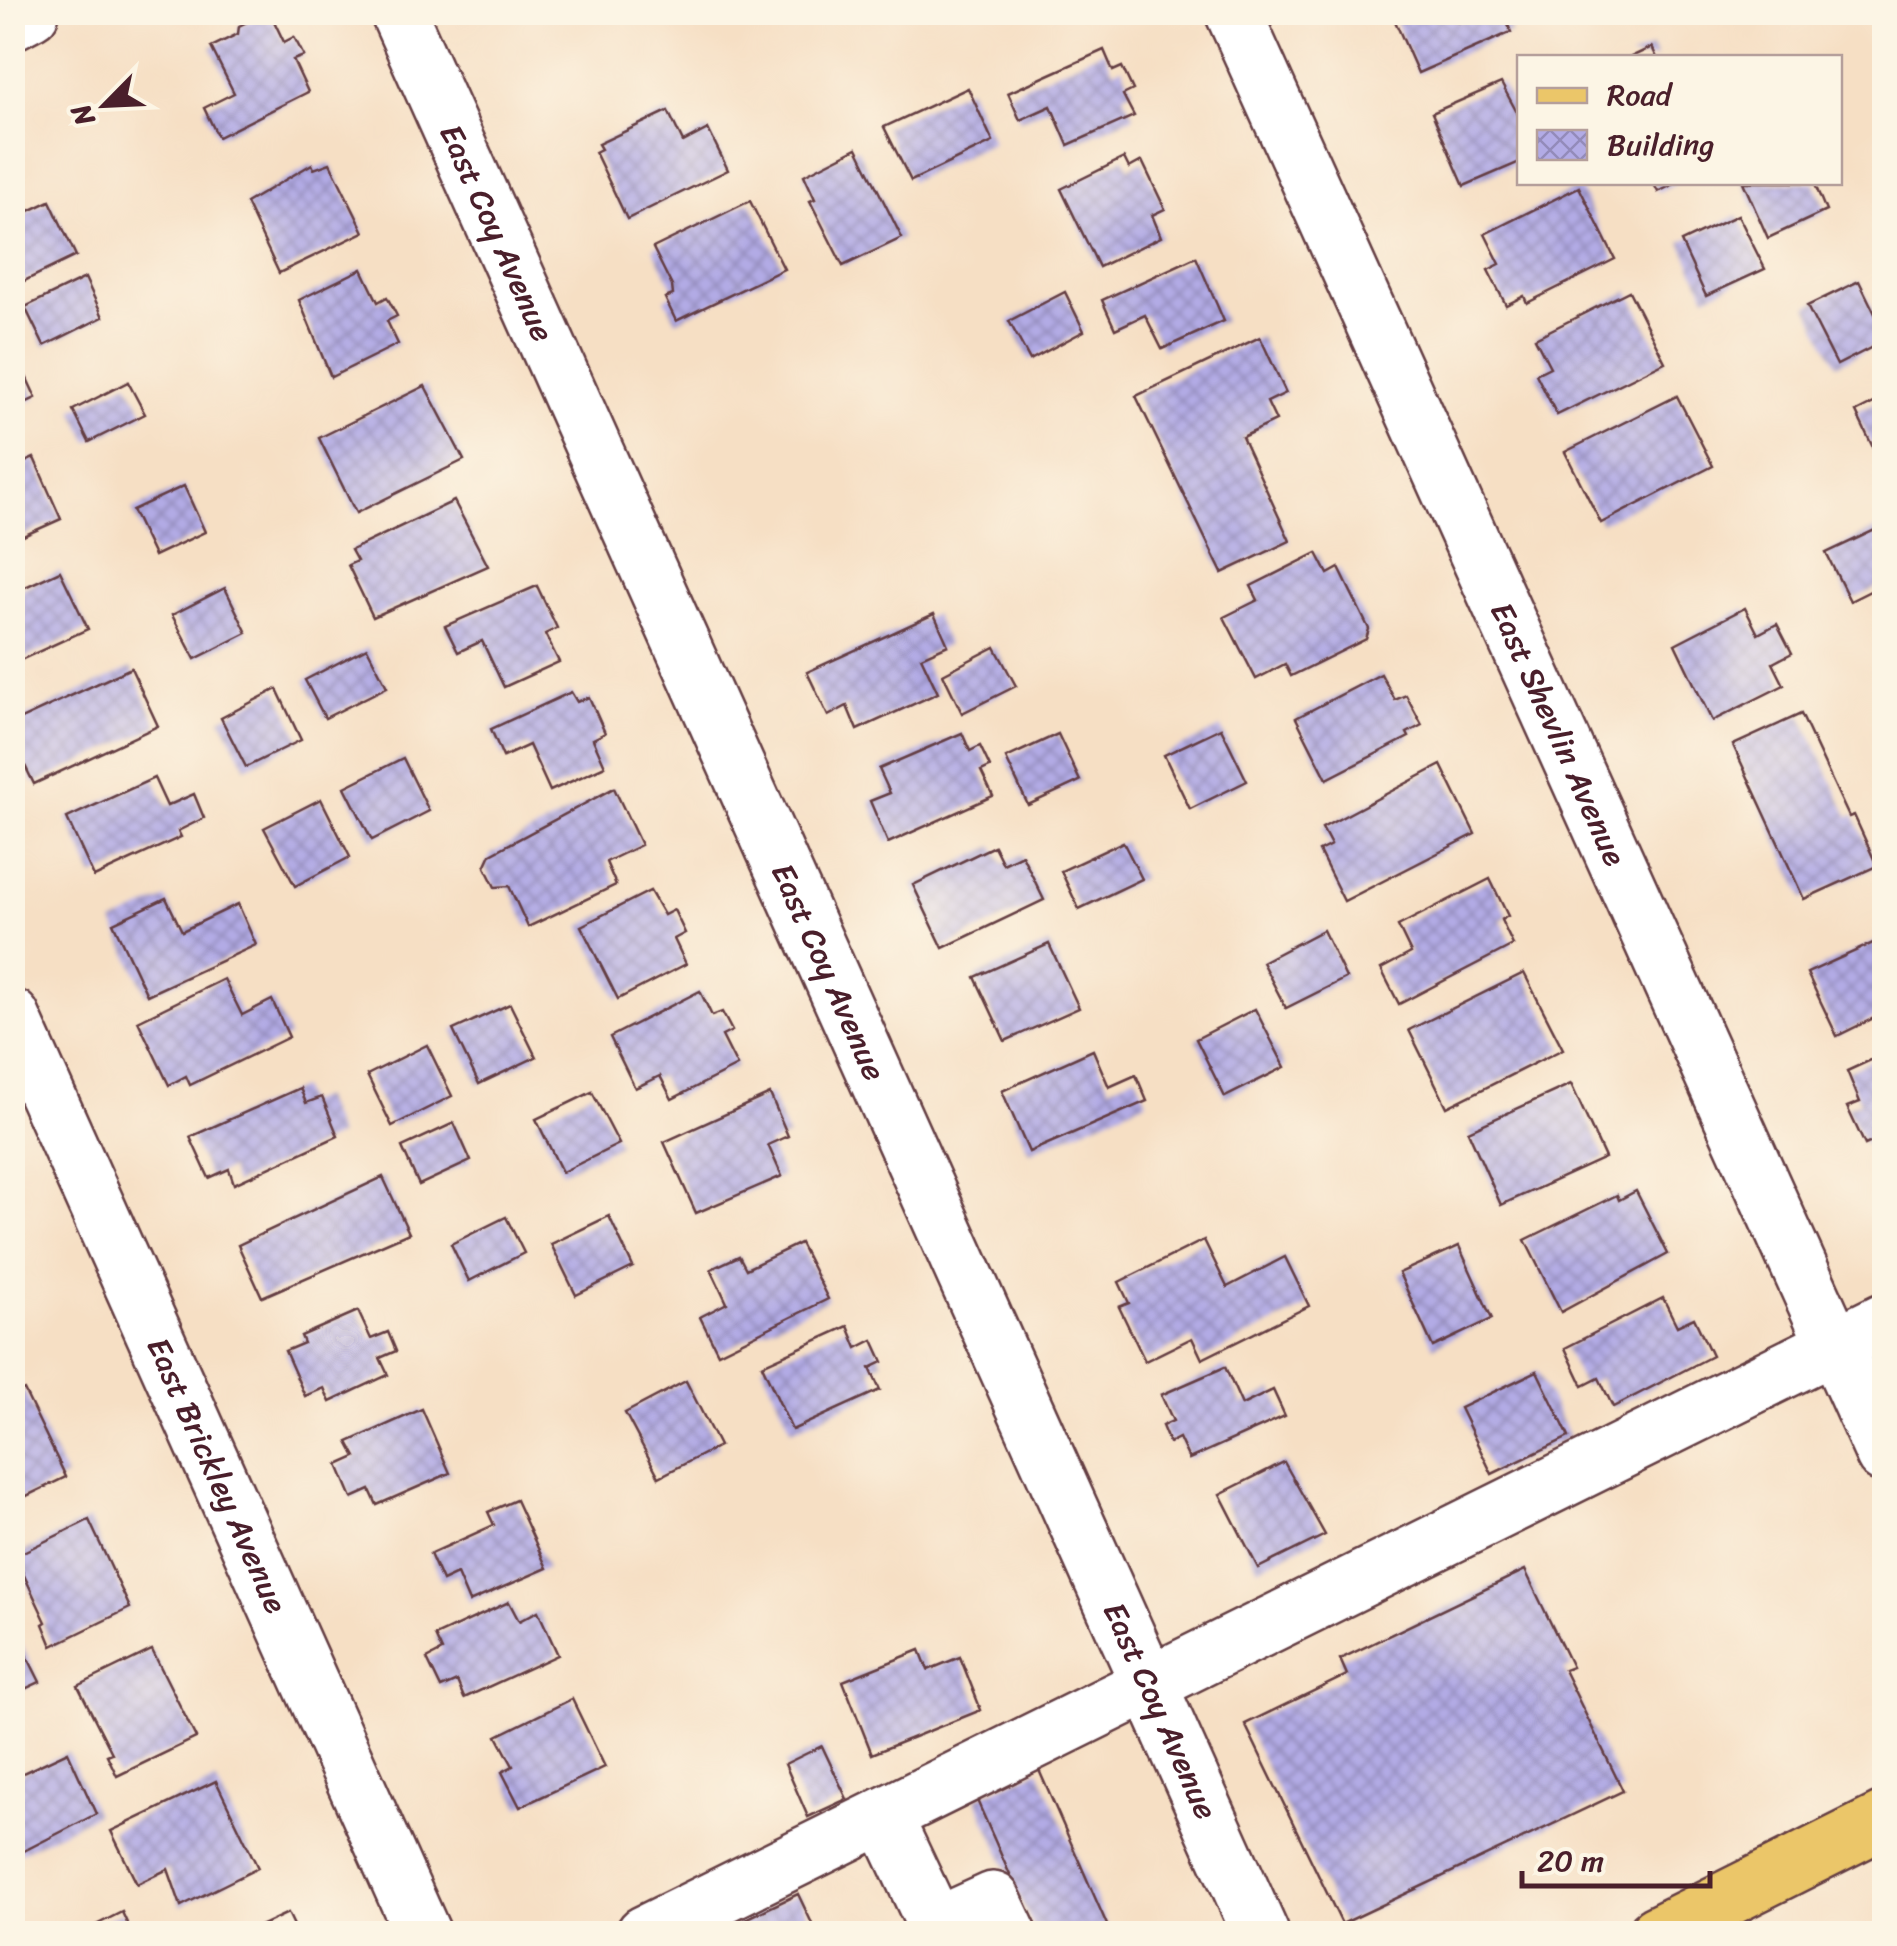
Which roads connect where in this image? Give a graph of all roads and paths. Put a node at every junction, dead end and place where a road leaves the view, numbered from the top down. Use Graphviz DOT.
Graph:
graph roads {
  1 [pos="31,12"];
  2 [pos="398,12"];
  3 [pos="1233,12"];
  4 [pos="12,22"];
  5 [pos="12,1017"];
  6 [pos="1884,1321"];
  7 [pos="1836,1346"];
  8 [pos="1884,1454"];
  9 [pos="1150,1686"];
  10 [pos="884,1816"];
  11 [pos="1884,1820"];
  12 [pos="424,1934"];
  13 [pos="644,1934"];
  14 [pos="1009,1934"];
  15 [pos="1261,1934"];
  16 [pos="1656,1934"];
  1 -- 4 [label="street"];
  2 -- 9 [label="street, East Coy Avenue"];
  3 -- 7 [label="street, East Shevlin Avenue"];
  5 -- 12 [label="street, East Brickley Avenue"];
  6 -- 7 [label="street"];
  7 -- 8 [label="street, East Shevlin Avenue"];
  7 -- 9 [label="street"];
  9 -- 10 [label="street"];
  9 -- 15 [label="street, East Coy Avenue"];
  10 -- 13 [label="street"];
  10 -- 14 [label="street"];
  11 -- 16 [label="main road"];
}
